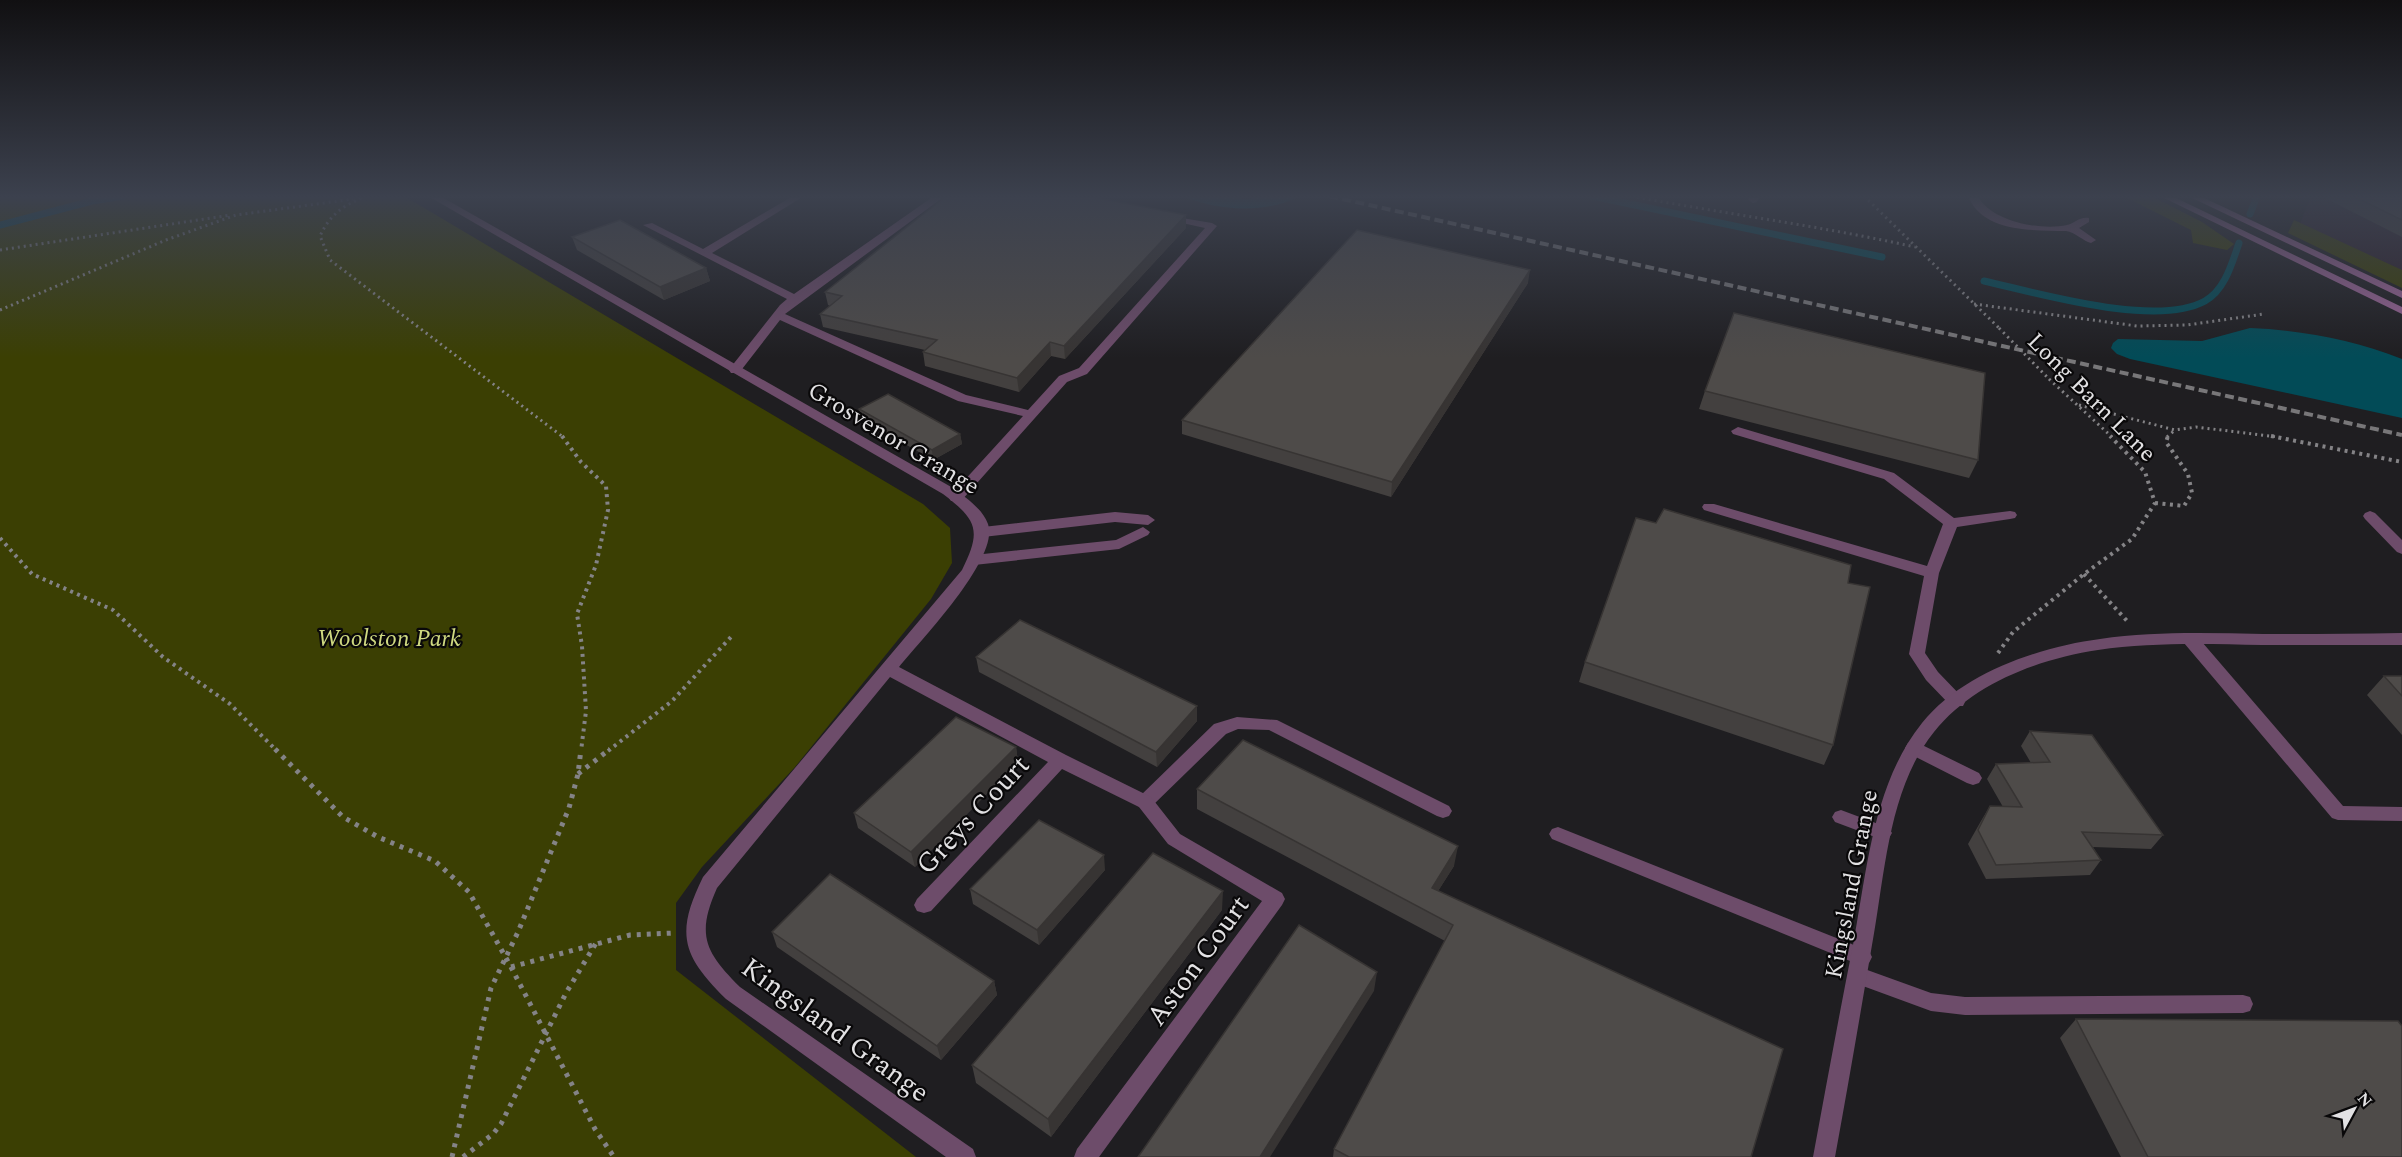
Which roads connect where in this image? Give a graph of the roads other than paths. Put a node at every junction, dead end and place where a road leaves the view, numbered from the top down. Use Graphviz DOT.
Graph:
graph roads {
  1 [pos="527,250"];
  2 [pos="698,250"];
  3 [pos="709,250"];
  4 [pos="864,250"];
  5 [pos="1191,250"];
  6 [pos="2276,250"];
  7 [pos="2307,250"];
  8 [pos="704,253"];
  9 [pos="2402,295"];
  10 [pos="795,299"];
  11 [pos="2402,311"];
  12 [pos="778,315"];
  13 [pos="735,370"];
  14 [pos="1031,414"];
  15 [pos="1738,431"];
  16 [pos="956,498"];
  17 [pos="1709,507"];
  18 [pos="2010,514"];
  19 [pos="2370,516"];
  20 [pos="1951,523"];
  21 [pos="983,532"];
  22 [pos="2402,549"];
  23 [pos="974,560"];
  24 [pos="1932,573"];
  25 [pos="2190,639"];
  26 [pos="2402,639"];
  27 [pos="888,669"];
  28 [pos="1956,702"];
  29 [pos="1914,748"];
  30 [pos="1060,760"];
  31 [pos="1972,778"];
  32 [pos="1145,802"];
  33 [pos="1443,812"];
  34 [pos="2402,814"];
  35 [pos="1841,818"];
  36 [pos="1883,833"];
  37 [pos="1558,834"];
  38 [pos="924,905"];
  39 [pos="695,932"];
  40 [pos="1860,966"];
  41 [pos="2243,1004"];
  42 [pos="965,1157"];
  43 [pos="1085,1157"];
  44 [pos="1824,1157"];
  1 -- 13 [label="street, Grosvenor Grange"];
  2 -- 8 [label="street"];
  3 -- 8 [label="street"];
  4 -- 10 [label="street"];
  5 -- 14 [label="street"];
  6 -- 11 [label="main road"];
  7 -- 9 [label="main road"];
  8 -- 10 [label="street"];
  10 -- 12 [label="street"];
  12 -- 13 [label="street"];
  12 -- 14 [label="street"];
  13 -- 16 [label="street, Grosvenor Grange"];
  14 -- 16 [label="street"];
  15 -- 20 [label="street"];
  16 -- 21 [label="street, Grosvenor Grange"];
  17 -- 24 [label="street"];
  18 -- 20 [label="street"];
  19 -- 22 [label="street"];
  20 -- 24 [label="street"];
  21 -- 23 [label="street, Grosvenor Grange"];
  21 -- 23 [label="street"];
  23 -- 27 [label="street, Grosvenor Grange"];
  24 -- 28 [label="street"];
  25 -- 26 [label="street, Kingsland Grange"];
  25 -- 28 [label="street, Kingsland Grange"];
  25 -- 34 [label="street"];
  27 -- 30 [label="street, Aston Court"];
  27 -- 39 [label="street, Grosvenor Grange"];
  28 -- 29 [label="street, Kingsland Grange"];
  29 -- 31 [label="street"];
  29 -- 36 [label="street, Kingsland Grange"];
  30 -- 32 [label="street, Aston Court"];
  30 -- 38 [label="street, Greys Court"];
  32 -- 33 [label="street"];
  32 -- 43 [label="street, Aston Court"];
  35 -- 36 [label="street"];
  36 -- 40 [label="street, Kingsland Grange"];
  37 -- 40 [label="street"];
  39 -- 42 [label="street, Kingsland Grange"];
  40 -- 41 [label="street"];
  40 -- 44 [label="street, Kingsland Grange"];
}
